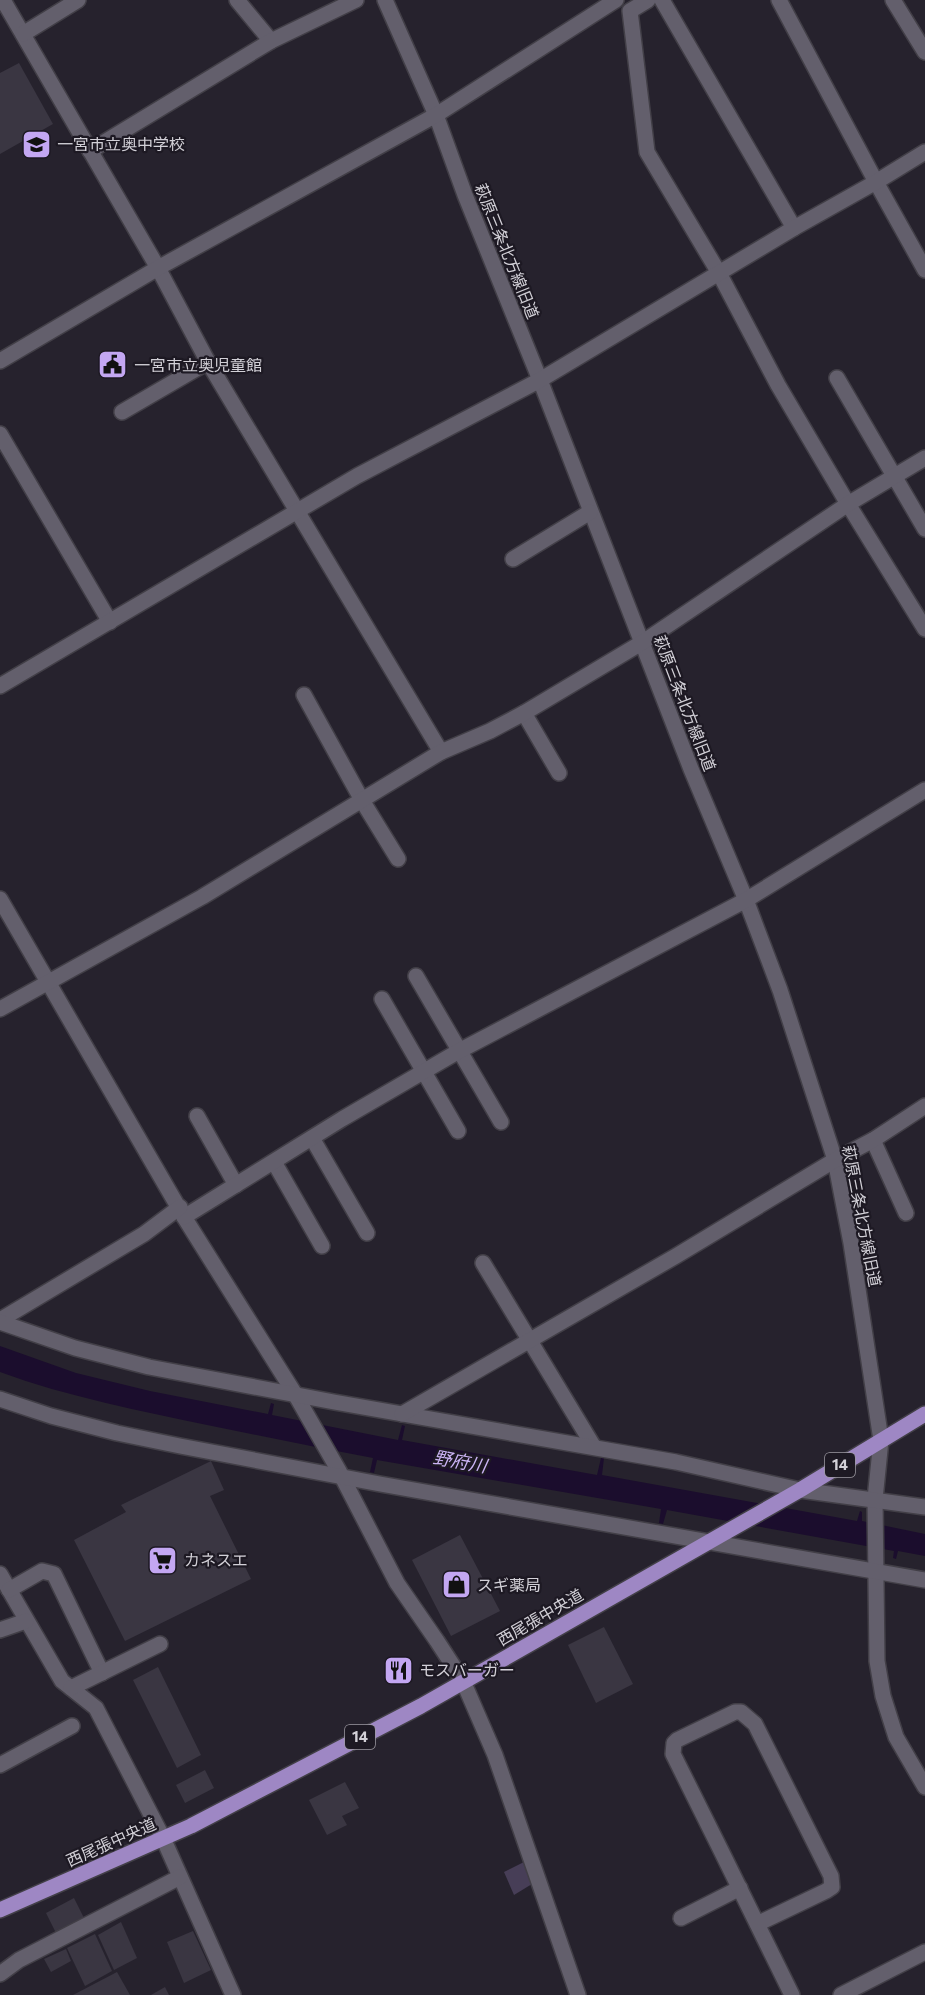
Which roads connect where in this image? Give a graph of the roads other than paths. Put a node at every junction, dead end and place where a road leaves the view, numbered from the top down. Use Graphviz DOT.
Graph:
graph roads {
  1 [pos="3,0"];
  2 [pos="78,0"];
  3 [pos="237,0"];
  4 [pos="356,0"];
  5 [pos="385,0"];
  6 [pos="648,0"];
  7 [pos="662,0"];
  8 [pos="779,0"];
  9 [pos="892,0"];
  10 [pos="619,3"];
  11 [pos="23,34"];
  12 [pos="270,41"];
  13 [pos="925,52"];
  14 [pos="436,116"];
  15 [pos="90,151"];
  16 [pos="925,152"];
  17 [pos="876,182"];
  18 [pos="794,228"];
  19 [pos="158,268"];
  20 [pos="925,270"];
  21 [pos="718,273"];
  22 [pos="0,361"];
  23 [pos="208,362"];
  24 [pos="837,378"];
  25 [pos="540,380"];
  26 [pos="122,412"];
  27 [pos="0,434"];
  28 [pos="925,458"];
  29 [pos="894,476"];
  30 [pos="848,504"];
  31 [pos="299,512"];
  32 [pos="590,512"];
  33 [pos="925,529"];
  34 [pos="513,559"];
  35 [pos="110,622"];
  36 [pos="925,628"];
  37 [pos="643,642"];
  38 [pos="0,686"];
  39 [pos="304,695"];
  40 [pos="524,713"];
  41 [pos="441,752"];
  42 [pos="559,773"];
  43 [pos="925,790"];
  44 [pos="363,802"];
  45 [pos="398,859"];
  46 [pos="0,899"];
  47 [pos="746,900"];
  48 [pos="416,976"];
  49 [pos="49,982"];
  50 [pos="382,999"];
  51 [pos="0,1009"];
  52 [pos="459,1051"];
  53 [pos="424,1071"];
  54 [pos="925,1106"];
  55 [pos="197,1116"];
  56 [pos="501,1122"];
  57 [pos="458,1131"];
  58 [pos="312,1138"];
  59 [pos="873,1140"];
  60 [pos="835,1160"];
  61 [pos="274,1162"];
  62 [pos="236,1185"];
  63 [pos="182,1212"];
  64 [pos="906,1213"];
  65 [pos="367,1233"];
  66 [pos="322,1246"];
  67 [pos="483,1263"];
  68 [pos="0,1321"];
  69 [pos="529,1339"];
  70 [pos="297,1398"];
  71 [pos="0,1399"];
  72 [pos="402,1414"];
  73 [pos="925,1414"];
  74 [pos="881,1440"];
  75 [pos="594,1447"];
  76 [pos="340,1474"];
  77 [pos="800,1490"];
  78 [pos="875,1502"];
  79 [pos="925,1507"];
  80 [pos="709,1542"];
  81 [pos="876,1570"];
  82 [pos="0,1574"];
  83 [pos="925,1580"];
  84 [pos="9,1590"];
  85 [pos="26,1621"];
  86 [pos="0,1630"];
  87 [pos="160,1644"];
  88 [pos="102,1672"];
  89 [pos="463,1681"];
  90 [pos="71,1688"];
  91 [pos="72,1726"];
  92 [pos="0,1765"];
  93 [pos="925,1786"];
  94 [pos="163,1838"];
  95 [pos="180,1877"];
  96 [pos="740,1888"];
  97 [pos="0,1910"];
  98 [pos="681,1918"];
  99 [pos="757,1924"];
  100 [pos="925,1952"];
  101 [pos="0,1974"];
  102 [pos="233,1995"];
  103 [pos="578,1995"];
  104 [pos="792,1995"];
  105 [pos="841,1995"];
  1 -- 11 [label="street"];
  2 -- 11 [label="street"];
  3 -- 12 [label="street"];
  4 -- 12 [label="street"];
  5 -- 14 [label="street, 萩原三条北方線旧道"];
  6 -- 10 [label="street"];
  7 -- 18 [label="street"];
  8 -- 17 [label="street"];
  9 -- 13 [label="street"];
  10 -- 14 [label="street"];
  10 -- 21 [label="street"];
  11 -- 15 [label="street"];
  12 -- 15 [label="street"];
  14 -- 19 [label="street"];
  14 -- 25 [label="street, 萩原三条北方線旧道"];
  15 -- 19 [label="street"];
  16 -- 17 [label="street"];
  17 -- 18 [label="street"];
  17 -- 20 [label="street"];
  18 -- 21 [label="street"];
  19 -- 22 [label="street"];
  19 -- 23 [label="street"];
  21 -- 25 [label="street"];
  21 -- 30 [label="street"];
  23 -- 26 [label="street"];
  23 -- 31 [label="street"];
  24 -- 29 [label="street"];
  25 -- 31 [label="street"];
  25 -- 32 [label="street, 萩原三条北方線旧道"];
  27 -- 35 [label="street"];
  28 -- 29 [label="street"];
  29 -- 30 [label="street"];
  29 -- 33 [label="street"];
  30 -- 36 [label="street"];
  30 -- 37 [label="street"];
  31 -- 35 [label="street"];
  31 -- 41 [label="street"];
  32 -- 34 [label="street"];
  32 -- 37 [label="street, 萩原三条北方線旧道"];
  35 -- 38 [label="street"];
  37 -- 40 [label="street"];
  37 -- 47 [label="street, 萩原三条北方線旧道"];
  39 -- 44 [label="street"];
  40 -- 41 [label="street"];
  40 -- 42 [label="street"];
  41 -- 44 [label="street"];
  43 -- 47 [label="street"];
  44 -- 45 [label="street"];
  44 -- 49 [label="street"];
  46 -- 49 [label="street"];
  47 -- 52 [label="street"];
  47 -- 60 [label="street, 萩原三条北方線旧道"];
  48 -- 52 [label="street"];
  49 -- 51 [label="street"];
  49 -- 63 [label="street"];
  50 -- 53 [label="street"];
  52 -- 53 [label="street"];
  52 -- 56 [label="street"];
  53 -- 57 [label="street"];
  53 -- 58 [label="street"];
  54 -- 59 [label="street"];
  55 -- 62 [label="street"];
  58 -- 61 [label="street"];
  58 -- 65 [label="street"];
  59 -- 60 [label="street"];
  59 -- 64 [label="street"];
  60 -- 69 [label="street"];
  60 -- 74 [label="street, 萩原三条北方線旧道"];
  61 -- 62 [label="street"];
  61 -- 66 [label="street"];
  62 -- 63 [label="street"];
  63 -- 68 [label="street"];
  63 -- 70 [label="street"];
  67 -- 69 [label="street"];
  68 -- 70 [label="street"];
  69 -- 72 [label="street"];
  69 -- 75 [label="street"];
  70 -- 72 [label="street"];
  70 -- 76 [label="street"];
  71 -- 76 [label="street"];
  72 -- 75 [label="street"];
  73 -- 74 [label="main road, 西尾張中央道 / 14"];
  74 -- 77 [label="main road, 西尾張中央道 / 14"];
  74 -- 78 [label="street, 萩原三条北方線旧道"];
  75 -- 77 [label="street"];
  76 -- 80 [label="street"];
  76 -- 89 [label="street"];
  77 -- 78 [label="street"];
  77 -- 80 [label="main road, 西尾張中央道 / 14"];
  78 -- 79 [label="street"];
  78 -- 81 [label="street, 萩原三条北方線旧道"];
  80 -- 81 [label="street"];
  80 -- 89 [label="main road, 西尾張中央道 / 14"];
  81 -- 83 [label="street"];
  81 -- 93 [label="street, 萩原三条北方線旧道"];
  82 -- 84 [label="street"];
  84 -- 85 [label="street"];
  84 -- 88 [label="street"];
  85 -- 86 [label="street"];
  85 -- 90 [label="street"];
  87 -- 88 [label="street"];
  88 -- 90 [label="street"];
  89 -- 94 [label="main road, 西尾張中央道 / 14"];
  89 -- 103 [label="street"];
  90 -- 94 [label="street"];
  91 -- 92 [label="street"];
  94 -- 95 [label="street"];
  94 -- 97 [label="main road, 西尾張中央道 / 14"];
  95 -- 101 [label="street"];
  95 -- 102 [label="street"];
  96 -- 98 [label="street"];
  96 -- 99 [label="street"];
  96 -- 99 [label="street"];
  99 -- 104 [label="street"];
  100 -- 105 [label="street"];
}
